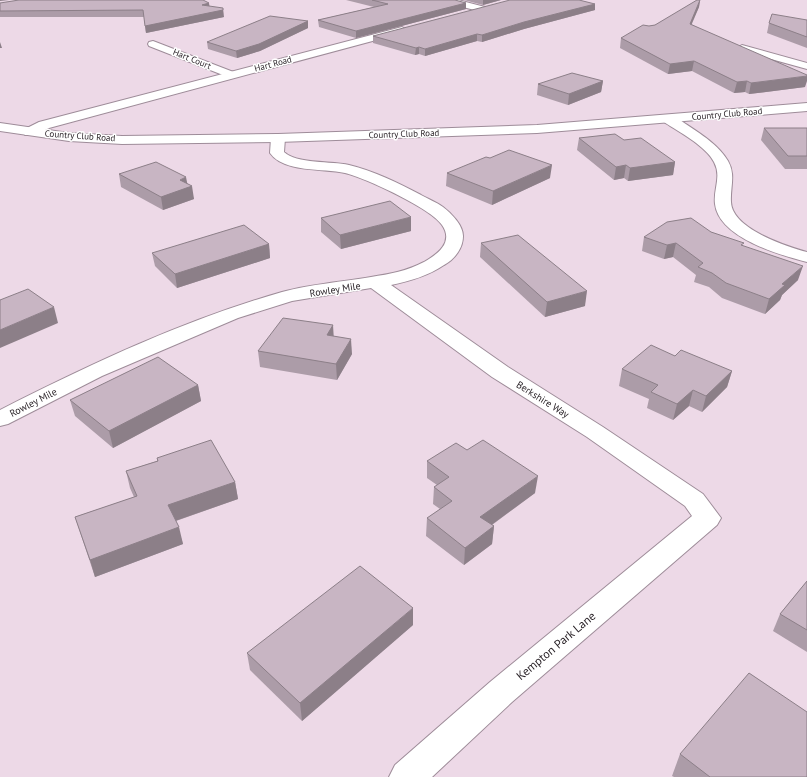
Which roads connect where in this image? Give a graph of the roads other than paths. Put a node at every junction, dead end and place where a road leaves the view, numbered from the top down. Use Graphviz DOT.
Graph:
graph roads {
  1 [pos="447,0"];
  2 [pos="459,15"];
  3 [pos="413,27"];
  4 [pos="153,44"];
  5 [pos="742,48"];
  6 [pos="807,66"];
  7 [pos="232,75"];
  8 [pos="807,107"];
  9 [pos="669,119"];
  10 [pos="3,130"];
  11 [pos="30,132"];
  12 [pos="278,138"];
  13 [pos="807,257"];
  14 [pos="375,282"];
  15 [pos="0,419"];
  16 [pos="708,518"];
  17 [pos="407,777"];
  1 -- 2 [label="street"];
  3 -- 7 [label="street, Hart Road"];
  4 -- 7 [label="street, Hart Court"];
  5 -- 6 [label="street"];
  7 -- 11 [label="street, Hart Road"];
  8 -- 9 [label="street, Country Club Road"];
  9 -- 12 [label="street, Country Club Road"];
  9 -- 13 [label="street"];
  10 -- 11 [label="street, Country Club Road"];
  11 -- 12 [label="street, Country Club Road"];
  12 -- 14 [label="street, Rowley Mile"];
  14 -- 15 [label="street, Rowley Mile"];
  14 -- 16 [label="street, Berkshire Way"];
  16 -- 17 [label="street, Kempton Park Lane"];
}
